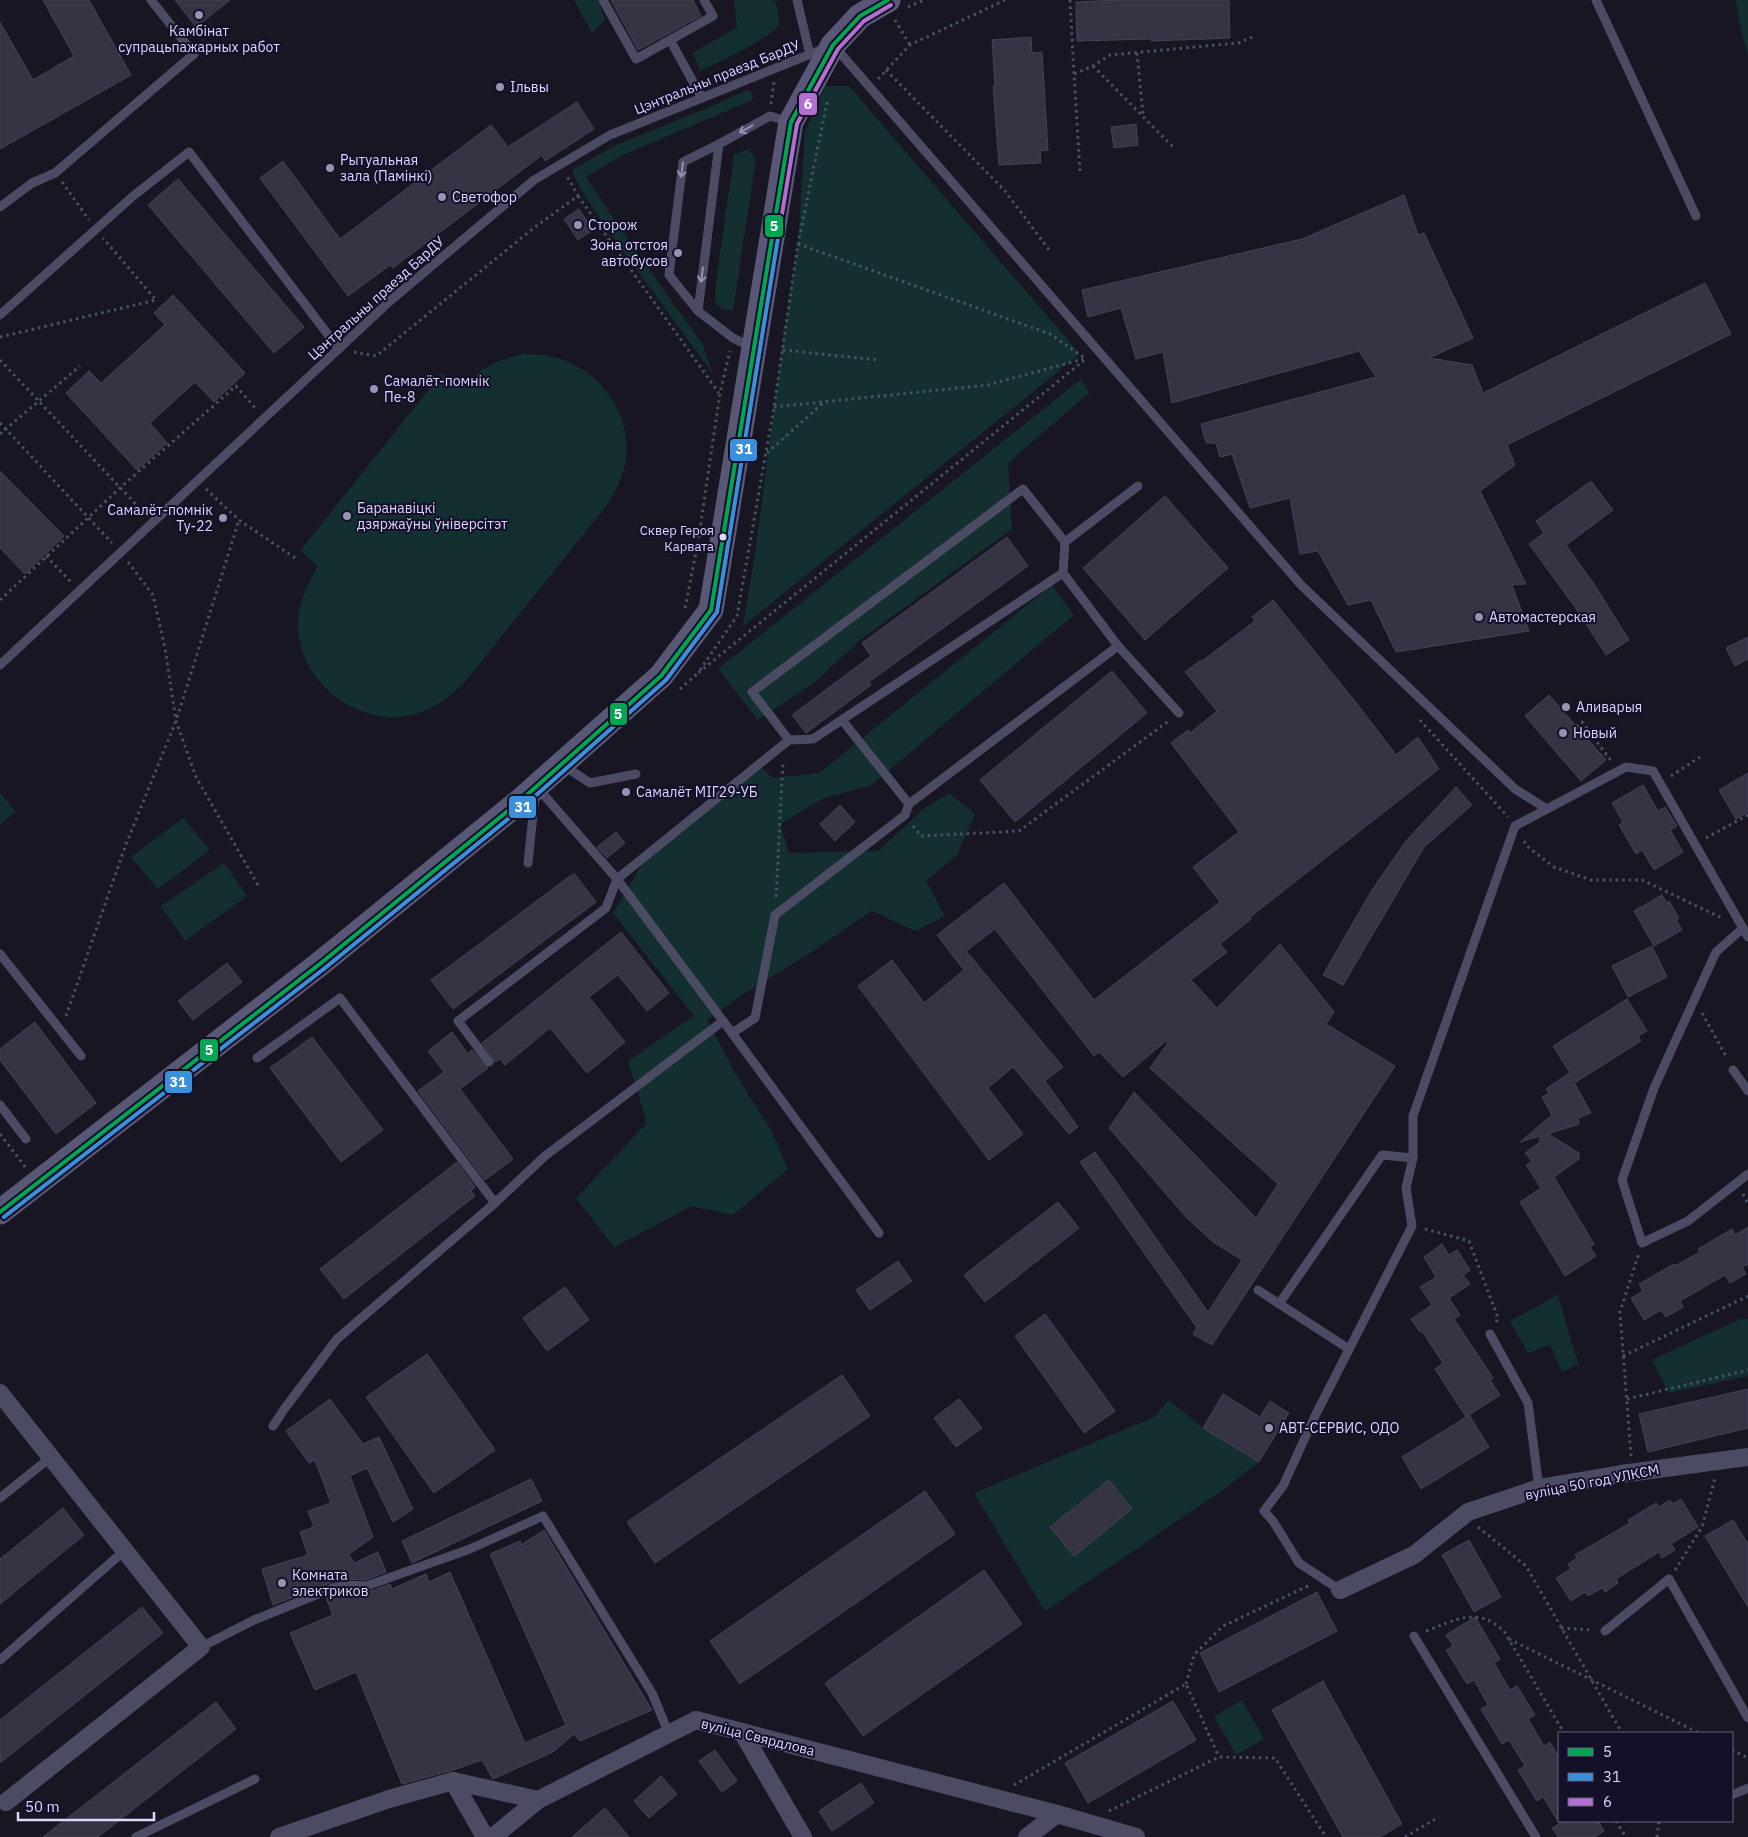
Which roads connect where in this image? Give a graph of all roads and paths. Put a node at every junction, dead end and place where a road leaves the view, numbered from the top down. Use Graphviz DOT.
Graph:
graph roads {
  1 [pos="151,0"];
  2 [pos="603,0"];
  3 [pos="704,0"];
  4 [pos="797,0"];
  5 [pos="924,0"];
  6 [pos="1005,0"];
  7 [pos="1070,0"];
  8 [pos="1596,0"];
  9 [pos="895,8"];
  10 [pos="1255,36"];
  11 [pos="670,40"];
  12 [pos="833,45"];
  13 [pos="910,45"];
  14 [pos="1137,53"];
  15 [pos="810,55"];
  16 [pos="1093,66"];
  17 [pos="776,69"];
  18 [pos="886,70"];
  19 [pos="1074,74"];
  20 [pos="870,87"];
  21 [pos="702,98"];
  22 [pos="828,98"];
  23 [pos="1143,116"];
  24 [pos="780,119"];
  25 [pos="719,144"];
  26 [pos="1175,149"];
  27 [pos="560,164"];
  28 [pos="1080,170"];
  29 [pos="55,173"];
  30 [pos="578,196"];
  31 [pos="0,206"];
  32 [pos="1696,216"];
  33 [pos="95,229"];
  34 [pos="798,244"];
  35 [pos="1050,251"];
  36 [pos="698,311"];
  37 [pos="0,315"];
  38 [pos="0,337"];
  39 [pos="743,343"];
  40 [pos="339,349"];
  41 [pos="783,350"];
  42 [pos="1090,355"];
  43 [pos="1086,358"];
  44 [pos="0,360"];
  45 [pos="878,360"];
  46 [pos="80,366"];
  47 [pos="720,393"];
  48 [pos="39,401"];
  49 [pos="824,402"];
  50 [pos="774,407"];
  51 [pos="264,418"];
  52 [pos="0,423"];
  53 [pos="6,429"];
  54 [pos="0,434"];
  55 [pos="766,453"];
  56 [pos="197,481"];
  57 [pos="1138,486"];
  58 [pos="121,487"];
  59 [pos="88,517"];
  60 [pos="240,520"];
  61 [pos="152,522"];
  62 [pos="1065,542"];
  63 [pos="120,552"];
  64 [pos="46,556"];
  65 [pos="298,560"];
  66 [pos="1063,573"];
  67 [pos="79,591"];
  68 [pos="0,600"];
  69 [pos="682,614"];
  70 [pos="1118,646"];
  71 [pos="0,664"];
  72 [pos="1179,713"];
  73 [pos="1419,718"];
  74 [pos="842,720"];
  75 [pos="176,721"];
  76 [pos="1577,727"];
  77 [pos="786,742"];
  78 [pos="1700,757"];
  79 [pos="561,764"];
  80 [pos="1618,771"];
  81 [pos="636,774"];
  82 [pos="1660,784"];
  83 [pos="536,786"];
  84 [pos="910,804"];
  85 [pos="1547,809"];
  86 [pos="905,815"];
  87 [pos="1748,815"];
  88 [pos="1515,826"];
  89 [pos="1694,844"];
  90 [pos="528,863"];
  91 [pos="617,879"];
  92 [pos="258,885"];
  93 [pos="775,915"];
  94 [pos="1742,928"];
  95 [pos="1748,937"];
  96 [pos="0,954"];
  97 [pos="1695,999"];
  98 [pos="723,1021"];
  99 [pos="60,1030"];
  100 [pos="732,1033"];
  101 [pos="81,1056"];
  102 [pos="257,1058"];
  103 [pos="489,1062"];
  104 [pos="1733,1070"];
  105 [pos="1748,1091"];
  106 [pos="0,1105"];
  107 [pos="0,1134"];
  108 [pos="26,1139"];
  109 [pos="1413,1158"];
  110 [pos="23,1174"];
  111 [pos="1748,1174"];
  112 [pos="496,1203"];
  113 [pos="0,1212"];
  114 [pos="1412,1226"];
  115 [pos="879,1233"];
  116 [pos="1642,1243"];
  117 [pos="1258,1290"];
  118 [pos="1748,1296"];
  119 [pos="1279,1304"];
  120 [pos="1490,1334"];
  121 [pos="1349,1349"];
  122 [pos="1623,1356"];
  123 [pos="1748,1370"];
  124 [pos="0,1394"];
  125 [pos="1627,1399"];
  126 [pos="273,1426"];
  127 [pos="51,1457"];
  128 [pos="1748,1457"];
  129 [pos="1720,1461"];
  130 [pos="1633,1472"];
  131 [pos="1539,1488"];
  132 [pos="0,1498"];
  133 [pos="1464,1515"];
  134 [pos="125,1550"];
  135 [pos="1324,1578"];
  136 [pos="1669,1579"];
  137 [pos="1340,1590"];
  138 [pos="1561,1628"];
  139 [pos="1605,1631"];
  140 [pos="1414,1636"];
  141 [pos="1508,1638"];
  142 [pos="201,1647"];
  143 [pos="0,1660"];
  144 [pos="1590,1678"];
  145 [pos="1186,1684"];
  146 [pos="1748,1718"];
  147 [pos="742,1732"];
  148 [pos="1563,1732"];
  149 [pos="1621,1732"];
  150 [pos="1697,1732"];
  151 [pos="670,1734"];
  152 [pos="1733,1750"];
  153 [pos="1219,1757"];
  154 [pos="1748,1758"];
  155 [pos="255,1778"];
  156 [pos="453,1781"];
  157 [pos="1748,1788"];
  158 [pos="1733,1795"];
  159 [pos="993,1797"];
  160 [pos="538,1800"];
  161 [pos="6,1802"];
  162 [pos="1057,1814"];
  163 [pos="1439,1817"];
  164 [pos="1086,1822"];
  165 [pos="1617,1822"];
  166 [pos="1659,1822"];
  167 [pos="136,1837"];
  168 [pos="279,1837"];
  169 [pos="485,1837"];
  170 [pos="493,1837"];
  171 [pos="803,1837"];
  172 [pos="1027,1837"];
  173 [pos="1136,1837"];
  174 [pos="1326,1837"];
  175 [pos="1405,1837"];
  176 [pos="1536,1837"];
  177 [pos="1626,1837"];
  178 [pos="1657,1837"];
  1 -- 29 [label="lane"];
  2 -- 11 [label="lane"];
  3 -- 11 [label="lane"];
  4 -- 15 [label="lane"];
  5 -- 9 [label="path"];
  6 -- 13 [label="path"];
  7 -- 19 [label="path"];
  8 -- 32 [label="lane"];
  9 -- 12 [label="main road"];
  9 -- 13 [label="path"];
  10 -- 14 [label="path"];
  11 -- 21 [label="lane"];
  12 -- 15 [label="lane, Цэнтральны праезд БарДУ"];
  12 -- 20 [label="lane"];
  12 -- 24 [label="main road"];
  13 -- 18 [label="path"];
  14 -- 16 [label="path"];
  14 -- 23 [label="path"];
  15 -- 17 [label="lane, Цэнтральны праезд БарДУ"];
  16 -- 19 [label="path"];
  16 -- 23 [label="path"];
  17 -- 21 [label="lane, Цэнтральны праезд БарДУ"];
  17 -- 24 [label="path"];
  18 -- 20 [label="path"];
  18 -- 35 [label="path"];
  19 -- 28 [label="path"];
  20 -- 85 [label="lane"];
  21 -- 27 [label="lane, Цэнтральны праезд БарДУ"];
  22 -- 34 [label="path"];
  23 -- 26 [label="path"];
  24 -- 25 [label="lane, one-way"];
  24 -- 39 [label="main road"];
  25 -- 36 [label="lane, one-way"];
  25 -- 36 [label="lane, one-way"];
  27 -- 30 [label="path"];
  27 -- 40 [label="lane, Цэнтральны праезд БарДУ"];
  29 -- 31 [label="lane"];
  29 -- 33 [label="path"];
  30 -- 40 [label="path"];
  30 -- 47 [label="path"];
  33 -- 37 [label="lane"];
  33 -- 38 [label="path"];
  33 -- 40 [label="lane"];
  34 -- 41 [label="path"];
  34 -- 43 [label="path"];
  36 -- 39 [label="lane"];
  39 -- 47 [label="path"];
  39 -- 79 [label="main road"];
  40 -- 51 [label="lane, Цэнтральны праезд БарДУ"];
  41 -- 45 [label="path"];
  41 -- 50 [label="path"];
  42 -- 43 [label="path"];
  43 -- 49 [label="path"];
  43 -- 55 [label="path"];
  44 -- 48 [label="path"];
  46 -- 48 [label="path"];
  47 -- 69 [label="path"];
  48 -- 53 [label="path"];
  48 -- 58 [label="path"];
  49 -- 50 [label="path"];
  49 -- 55 [label="path"];
  50 -- 55 [label="path"];
  51 -- 56 [label="lane, Цэнтральны праезд БарДУ"];
  51 -- 58 [label="path"];
  52 -- 53 [label="path"];
  53 -- 54 [label="path"];
  53 -- 59 [label="path"];
  56 -- 60 [label="path"];
  56 -- 61 [label="lane, Цэнтральны праезд БарДУ"];
  57 -- 62 [label="lane"];
  58 -- 59 [label="path"];
  58 -- 61 [label="path"];
  59 -- 63 [label="path"];
  59 -- 64 [label="path"];
  60 -- 65 [label="path"];
  60 -- 75 [label="path"];
  61 -- 63 [label="lane, Цэнтральны праезд БарДУ"];
  62 -- 66 [label="lane"];
  62 -- 77 [label="lane"];
  63 -- 67 [label="lane, Цэнтральны праезд БарДУ"];
  63 -- 75 [label="path"];
  64 -- 67 [label="path"];
  64 -- 68 [label="path"];
  66 -- 70 [label="lane"];
  66 -- 74 [label="lane"];
  67 -- 71 [label="lane, Цэнтральны праезд БарДУ"];
  70 -- 72 [label="lane"];
  70 -- 84 [label="lane"];
  72 -- 86 [label="path"];
  73 -- 88 [label="path"];
  74 -- 77 [label="lane"];
  74 -- 84 [label="lane"];
  75 -- 92 [label="path"];
  75 -- 99 [label="path"];
  76 -- 80 [label="path"];
  77 -- 91 [label="lane"];
  77 -- 93 [label="path"];
  78 -- 82 [label="path"];
  79 -- 81 [label="lane"];
  79 -- 83 [label="main road"];
  80 -- 82 [label="lane"];
  80 -- 85 [label="lane"];
  82 -- 89 [label="lane"];
  83 -- 90 [label="lane"];
  83 -- 91 [label="lane"];
  83 -- 113 [label="main road"];
  84 -- 86 [label="lane"];
  85 -- 88 [label="lane"];
  86 -- 93 [label="lane"];
  87 -- 89 [label="path"];
  88 -- 94 [label="path"];
  88 -- 109 [label="lane"];
  89 -- 94 [label="lane"];
  91 -- 98 [label="lane"];
  91 -- 103 [label="lane"];
  93 -- 100 [label="lane"];
  94 -- 95 [label="lane"];
  94 -- 97 [label="lane"];
  96 -- 99 [label="lane"];
  97 -- 104 [label="path"];
  97 -- 116 [label="lane"];
  98 -- 100 [label="lane"];
  98 -- 112 [label="lane"];
  99 -- 101 [label="lane"];
  100 -- 115 [label="lane"];
  102 -- 112 [label="lane"];
  104 -- 105 [label="lane"];
  106 -- 108 [label="lane"];
  107 -- 110 [label="path"];
  109 -- 114 [label="lane"];
  109 -- 119 [label="lane"];
  111 -- 116 [label="lane"];
  112 -- 126 [label="lane"];
  114 -- 120 [label="path"];
  114 -- 121 [label="lane"];
  116 -- 122 [label="path"];
  117 -- 119 [label="lane"];
  118 -- 122 [label="path"];
  119 -- 121 [label="lane"];
  120 -- 131 [label="lane"];
  121 -- 135 [label="lane"];
  122 -- 125 [label="path"];
  123 -- 125 [label="path"];
  124 -- 127 [label="street"];
  125 -- 130 [label="path"];
  127 -- 132 [label="lane"];
  127 -- 134 [label="street"];
  128 -- 129 [label="street, вуліца 50 год УЛКСМ"];
  129 -- 130 [label="street, вуліца 50 год УЛКСМ"];
  129 -- 136 [label="path"];
  130 -- 131 [label="street, вуліца 50 год УЛКСМ"];
  131 -- 133 [label="street, вуліца 50 год УЛКСМ"];
  133 -- 137 [label="street, вуліца 50 год УЛКСМ"];
  133 -- 138 [label="path"];
  134 -- 142 [label="street"];
  134 -- 143 [label="lane"];
  135 -- 137 [label="lane"];
  135 -- 145 [label="path"];
  136 -- 139 [label="lane"];
  136 -- 146 [label="lane"];
  138 -- 139 [label="path"];
  138 -- 144 [label="path"];
  140 -- 141 [label="path"];
  140 -- 176 [label="lane"];
  141 -- 144 [label="path"];
  141 -- 148 [label="path"];
  142 -- 151 [label="lane"];
  142 -- 161 [label="street"];
  144 -- 149 [label="path"];
  144 -- 150 [label="path"];
  145 -- 153 [label="path"];
  145 -- 159 [label="path"];
  147 -- 151 [label="street, вуліца Свярдлова"];
  147 -- 159 [label="street, вуліца Свярдлова"];
  147 -- 171 [label="street"];
  151 -- 160 [label="street, вуліца Свярдлова"];
  152 -- 154 [label="path"];
  153 -- 164 [label="path"];
  153 -- 174 [label="path"];
  155 -- 167 [label="lane"];
  156 -- 160 [label="street"];
  156 -- 168 [label="street"];
  156 -- 169 [label="street"];
  157 -- 158 [label="lane"];
  159 -- 162 [label="street, вуліца Свярдлова"];
  160 -- 170 [label="street, вуліца Свярдлова"];
  162 -- 164 [label="street, вуліца Свярдлова"];
  162 -- 172 [label="street"];
  163 -- 175 [label="path"];
  164 -- 173 [label="street, вуліца Свярдлова"];
  165 -- 177 [label="path"];
  166 -- 178 [label="path"];
}
